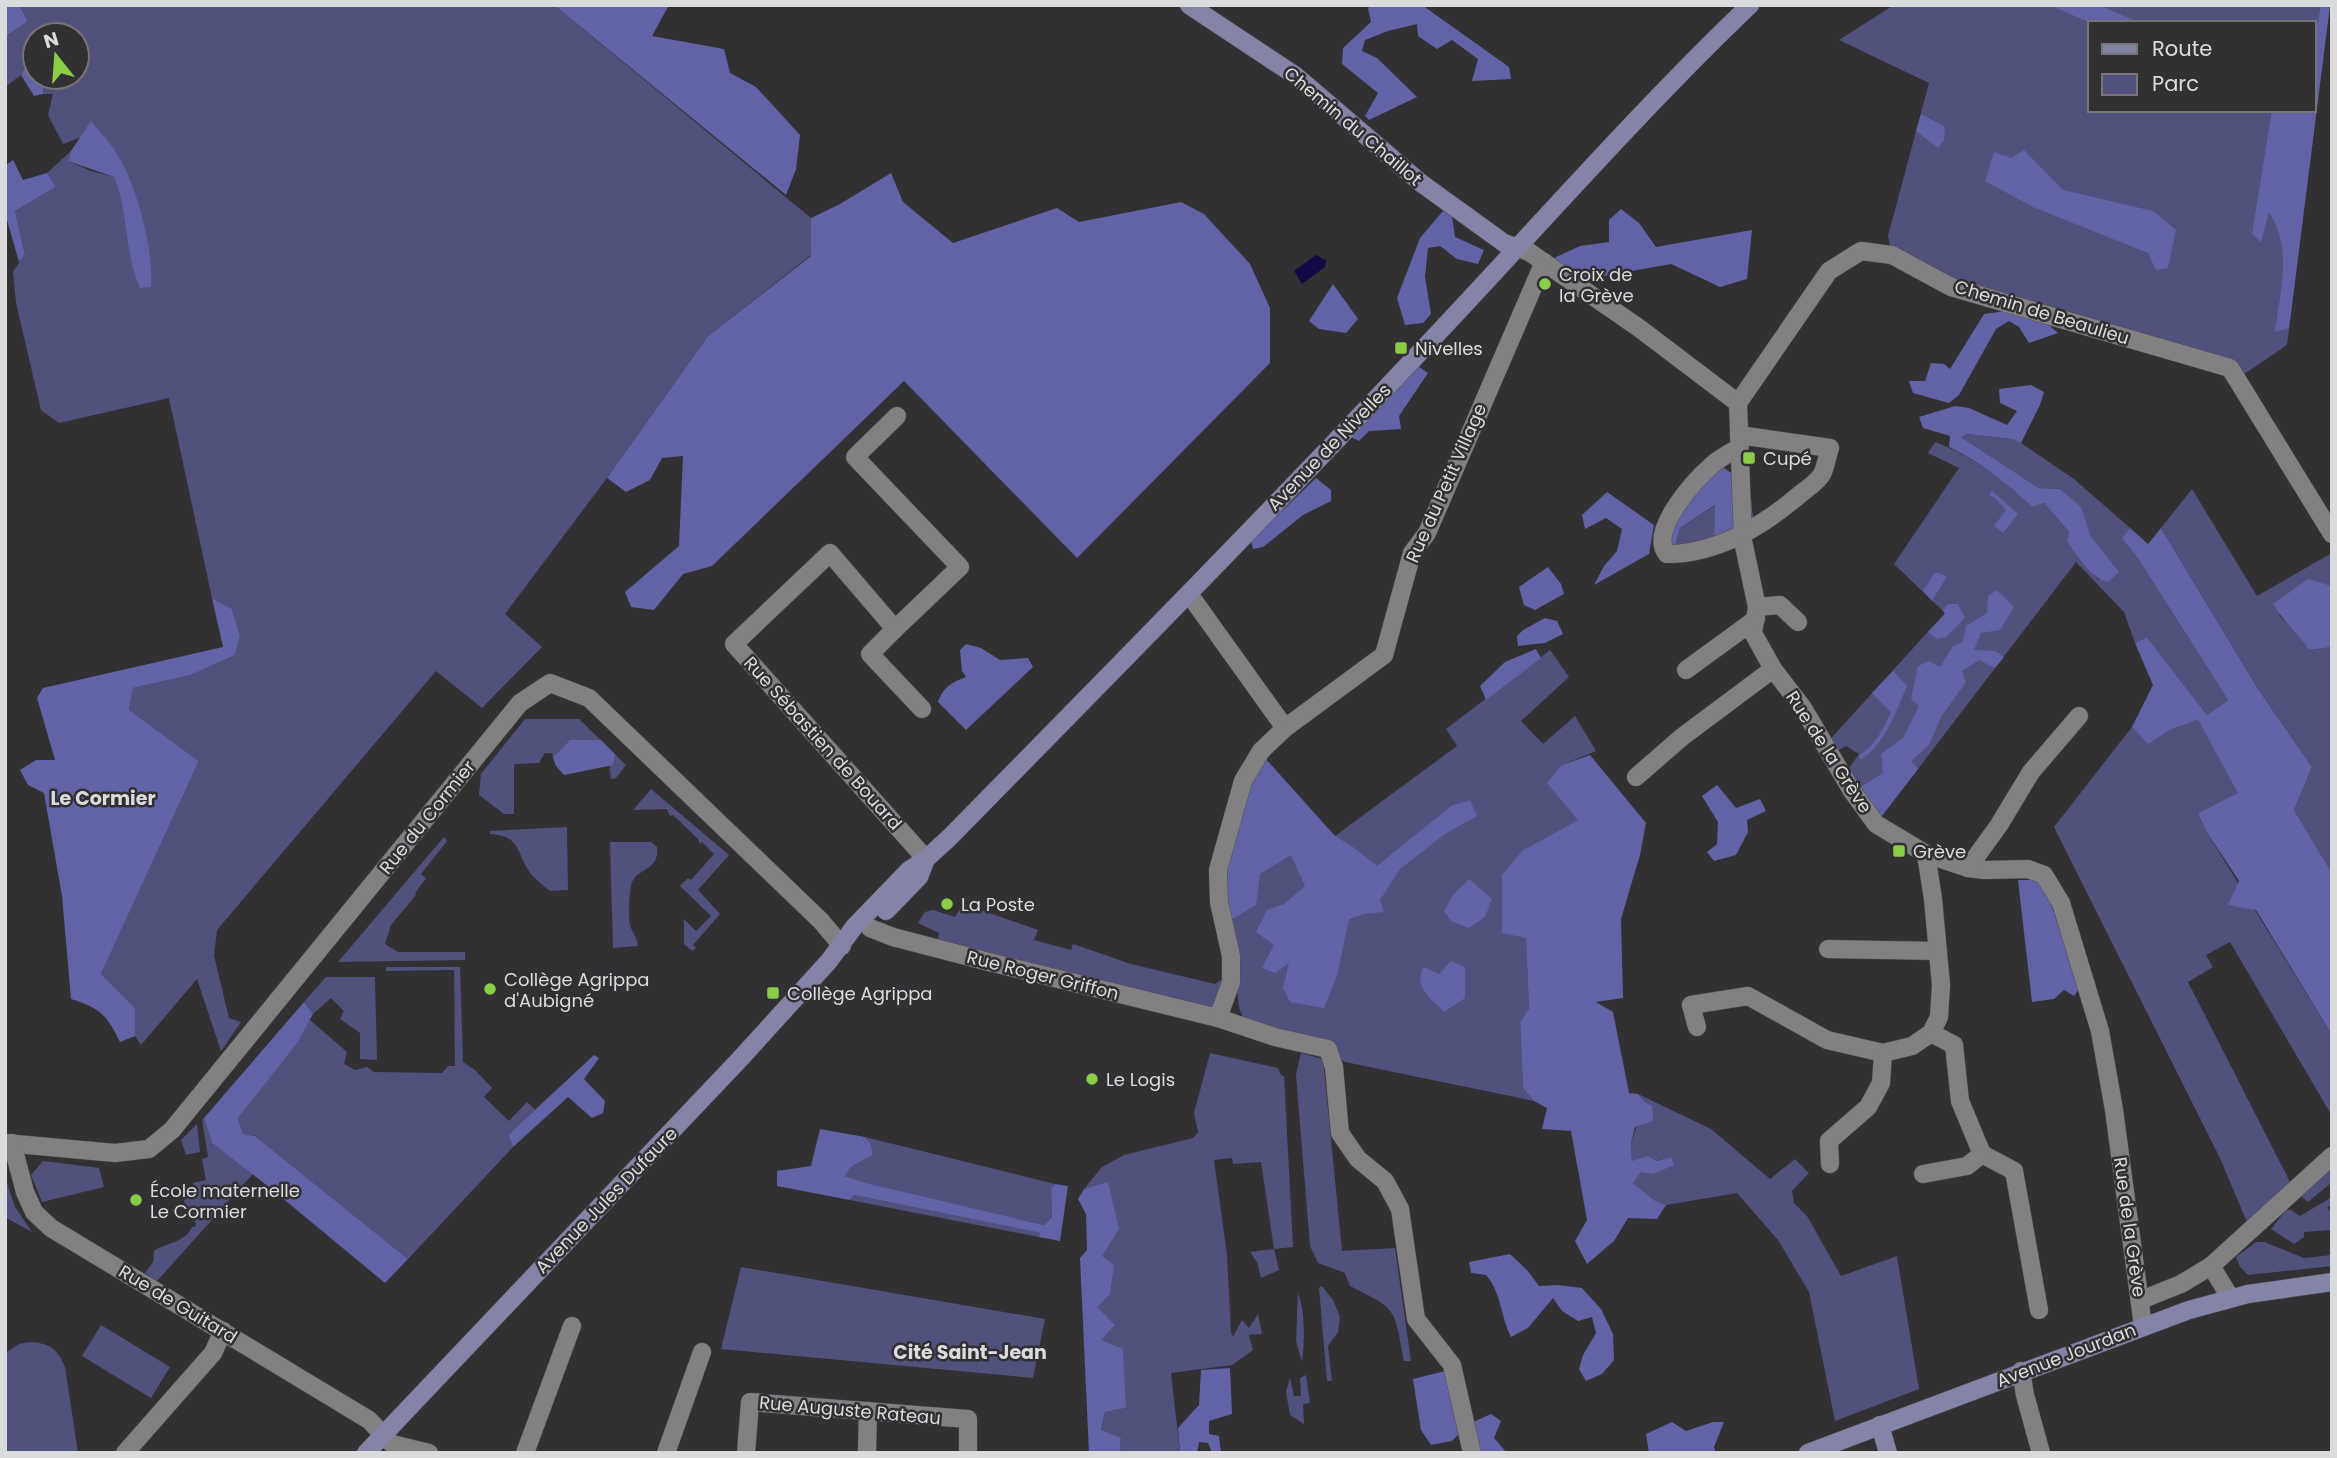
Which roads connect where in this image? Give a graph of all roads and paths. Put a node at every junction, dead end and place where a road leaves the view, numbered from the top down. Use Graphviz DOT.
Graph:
graph roads {
  1 [pos="1189,5"];
  2 [pos="1744,5"];
  3 [pos="1750,5"];
  4 [pos="1726,28"];
  5 [pos="1516,247"];
  6 [pos="1544,262"];
  7 [pos="1738,403"];
  8 [pos="897,416"];
  9 [pos="1739,441"];
  10 [pos="2332,534"];
  11 [pos="1742,535"];
  12 [pos="1189,594"];
  13 [pos="1756,613"];
  14 [pos="1798,622"];
  15 [pos="895,629"];
  16 [pos="1773,668"];
  17 [pos="1686,670"];
  18 [pos="922,709"];
  19 [pos="2080,716"];
  20 [pos="1285,728"];
  21 [pos="1636,777"];
  22 [pos="1926,854"];
  23 [pos="926,859"];
  24 [pos="1968,868"];
  25 [pos="870,928"];
  26 [pos="842,946"];
  27 [pos="1828,949"];
  28 [pos="1938,951"];
  29 [pos="1218,1018"];
  30 [pos="1697,1027"];
  31 [pos="1931,1033"];
  32 [pos="1883,1053"];
  33 [pos="9,1143"];
  34 [pos="1982,1154"];
  35 [pos="2332,1156"];
  36 [pos="1830,1164"];
  37 [pos="1923,1174"];
  38 [pos="2211,1266"];
  39 [pos="2332,1282"];
  40 [pos="2230,1297"];
  41 [pos="2141,1300"];
  42 [pos="2039,1310"];
  43 [pos="572,1326"];
  44 [pos="2143,1326"];
  45 [pos="223,1331"];
  46 [pos="702,1352"];
  47 [pos="2021,1371"];
  48 [pos="868,1411"];
  49 [pos="1880,1425"];
  50 [pos="384,1435"];
  51 [pos="125,1453"];
  52 [pos="366,1453"];
  53 [pos="429,1453"];
  54 [pos="525,1453"];
  55 [pos="666,1453"];
  56 [pos="746,1453"];
  57 [pos="867,1453"];
  58 [pos="968,1453"];
  59 [pos="1472,1453"];
  60 [pos="1808,1453"];
  61 [pos="1888,1453"];
  62 [pos="2041,1453"];
  1 -- 5 [label="main road, Chemin du Chaillot"];
  2 -- 4 [label="main road, Avenue de Nivelles"];
  3 -- 4 [label="main road, Avenue de Nivelles"];
  4 -- 5 [label="main road, Avenue de Nivelles"];
  5 -- 6 [label="street"];
  5 -- 12 [label="main road, Avenue de Nivelles"];
  6 -- 7 [label="street"];
  6 -- 20 [label="street, Rue du Petit Village"];
  7 -- 9 [label="street, Rue de la Grève"];
  7 -- 10 [label="street, Chemin de Beaulieu"];
  8 -- 15 [label="street"];
  9 -- 11 [label="street, Rue de la Grève"];
  9 -- 11 [label="street"];
  9 -- 11 [label="street"];
  11 -- 13 [label="street, Rue de la Grève"];
  12 -- 20 [label="street"];
  12 -- 23 [label="main road, Avenue de Nivelles"];
  13 -- 14 [label="street"];
  13 -- 16 [label="street, Rue de la Grève"];
  13 -- 17 [label="street"];
  15 -- 18 [label="street"];
  15 -- 23 [label="street, Rue Sébastien de Bouard"];
  16 -- 21 [label="street"];
  16 -- 22 [label="street, Rue de la Grève"];
  19 -- 24 [label="street"];
  20 -- 29 [label="street, Rue du Petit Village"];
  22 -- 24 [label="street, Rue de la Grève"];
  22 -- 28 [label="street"];
  23 -- 25 [label="main road, Avenue de Nivelles"];
  23 -- 26 [label="main road, Avenue de Nivelles"];
  24 -- 41 [label="street, Rue de la Grève"];
  25 -- 26 [label="main road, Avenue de Nivelles"];
  25 -- 29 [label="street, Rue Roger Griffon"];
  26 -- 33 [label="street, Rue du Cormier"];
  26 -- 50 [label="main road, Avenue Jules Dufaure"];
  27 -- 28 [label="street"];
  28 -- 31 [label="street"];
  29 -- 59 [label="street, Rue Roger Griffon"];
  30 -- 32 [label="street"];
  31 -- 32 [label="street"];
  31 -- 34 [label="street"];
  32 -- 36 [label="street"];
  33 -- 45 [label="street, Rue de Guitard"];
  34 -- 37 [label="street"];
  34 -- 42 [label="street"];
  35 -- 38 [label="street"];
  38 -- 40 [label="street"];
  38 -- 41 [label="street"];
  39 -- 40 [label="main road, Avenue Jourdan"];
  40 -- 44 [label="main road, Avenue Jourdan"];
  41 -- 44 [label="street, Rue de la Grève"];
  43 -- 54 [label="street"];
  44 -- 47 [label="main road, Avenue Jourdan"];
  45 -- 50 [label="street, Rue de Guitard"];
  45 -- 51 [label="street"];
  46 -- 55 [label="street"];
  47 -- 49 [label="main road, Avenue Jourdan"];
  47 -- 62 [label="street"];
  48 -- 56 [label="street, Rue Auguste Rateau"];
  48 -- 57 [label="street"];
  48 -- 58 [label="street, Rue Auguste Rateau"];
  49 -- 60 [label="main road, Avenue Jourdan"];
  49 -- 61 [label="main road"];
  50 -- 52 [label="main road, Avenue Jules Dufaure"];
  50 -- 53 [label="street"];
}
